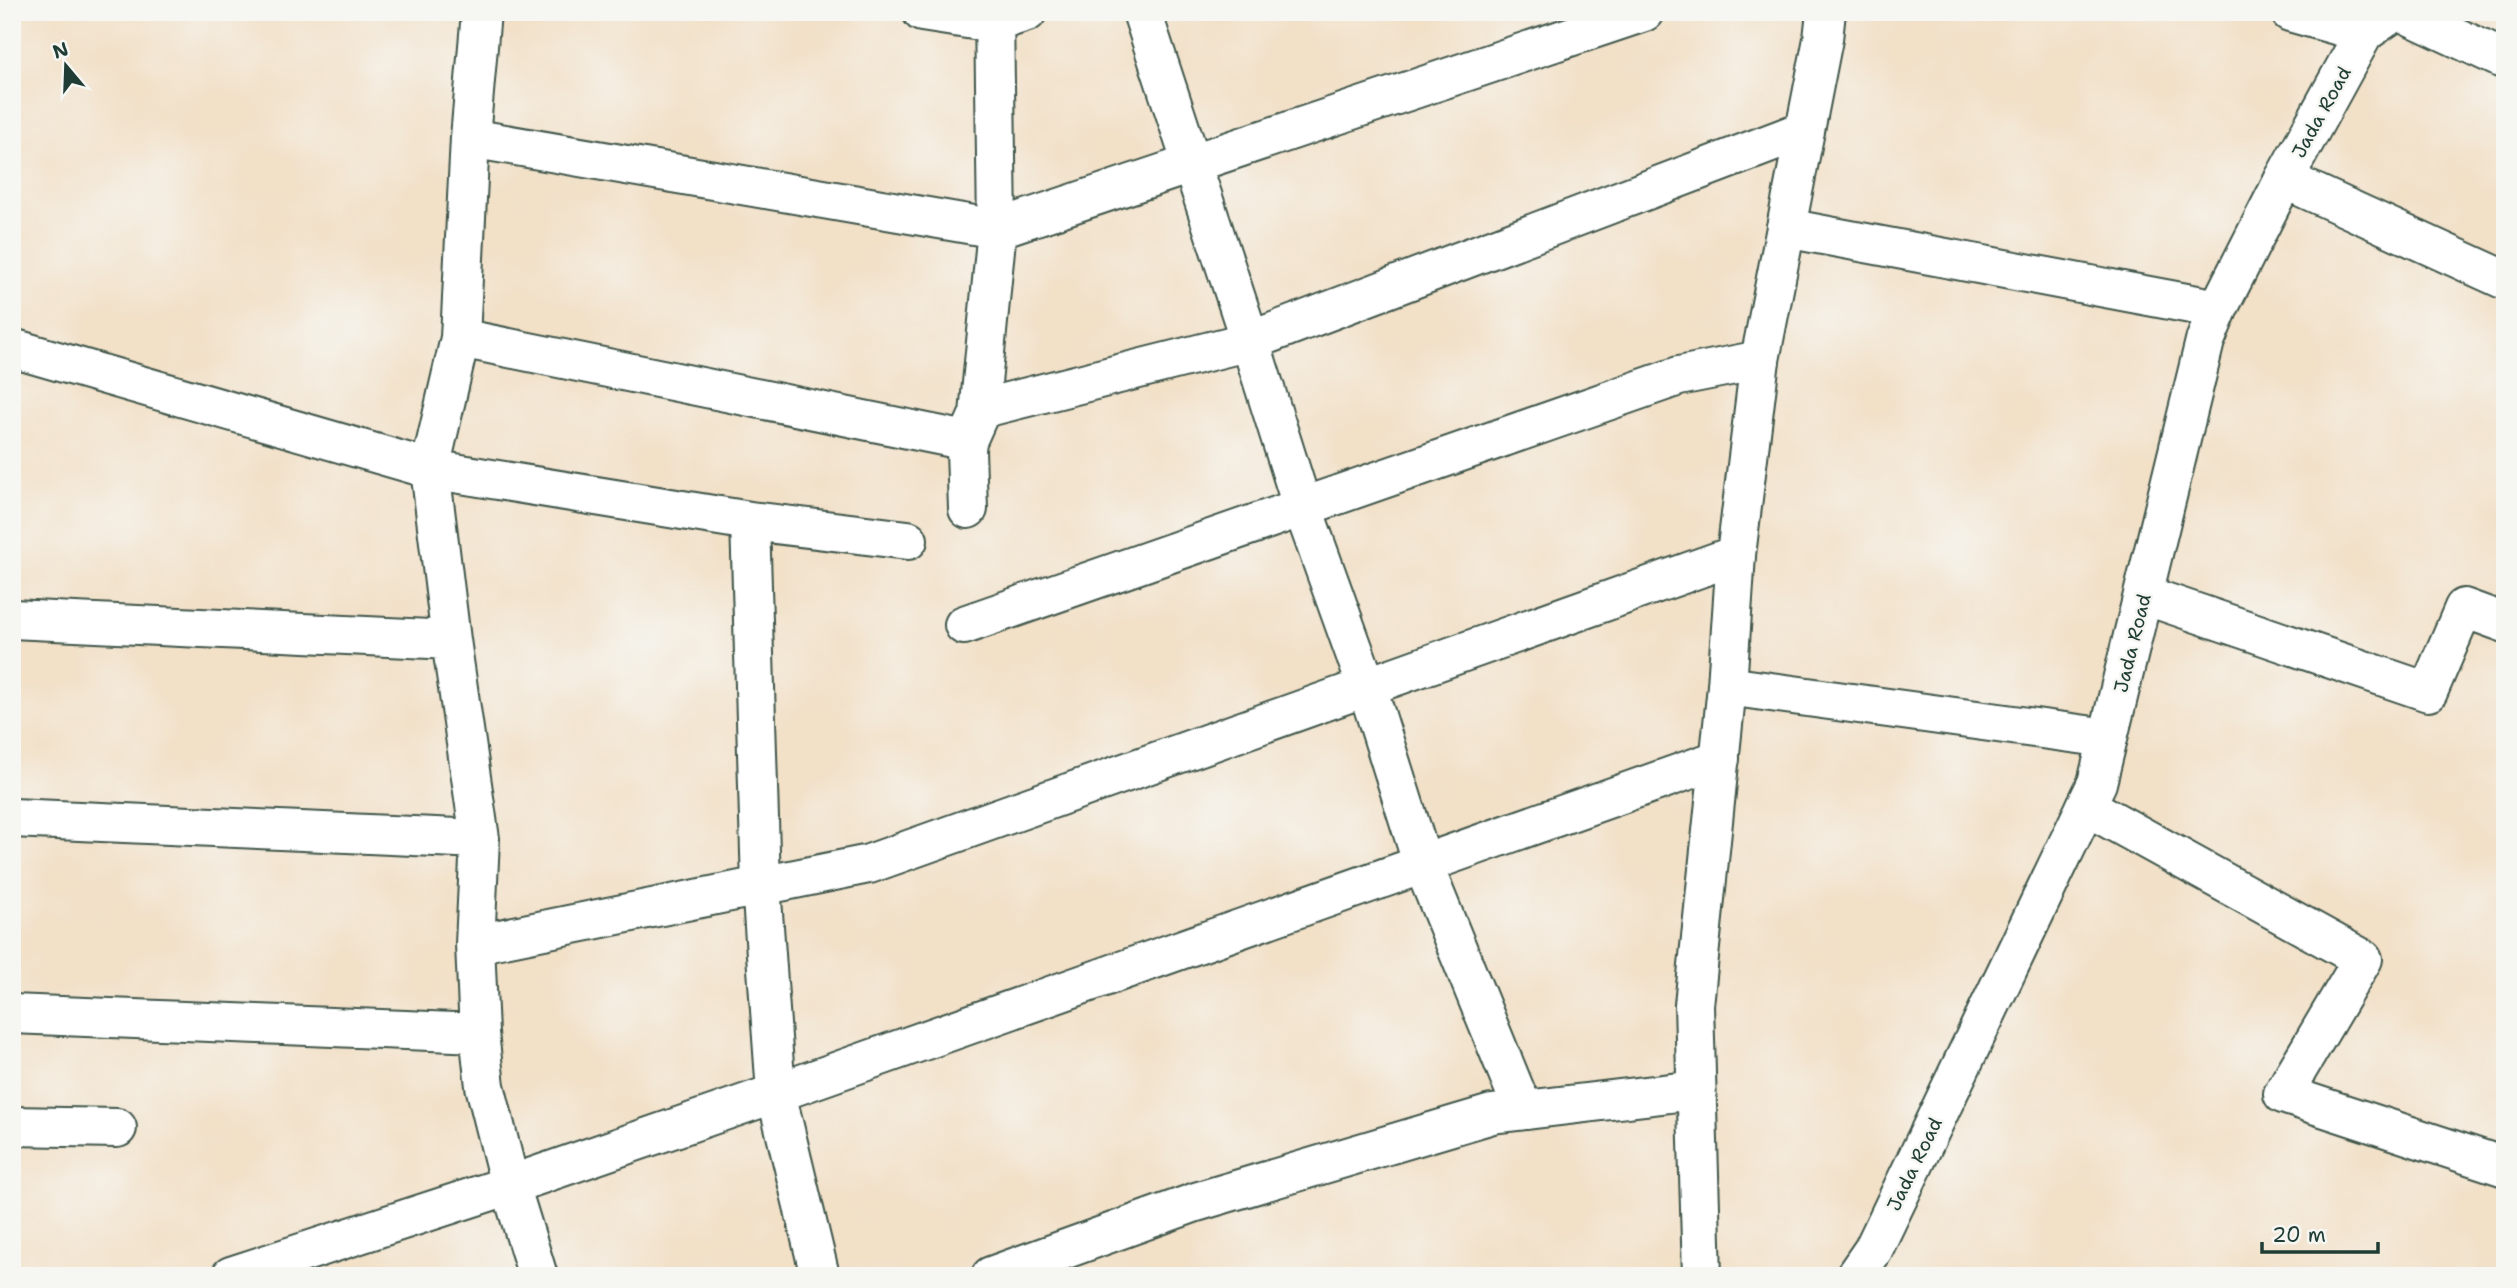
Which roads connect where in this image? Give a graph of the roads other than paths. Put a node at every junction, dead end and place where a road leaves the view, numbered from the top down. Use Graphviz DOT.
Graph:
graph roads {
  1 [pos="481,12"];
  2 [pos="922,12"];
  3 [pos="1142,12"];
  4 [pos="1644,12"];
  5 [pos="1826,12"];
  6 [pos="2290,12"];
  7 [pos="2402,12"];
  8 [pos="1004,16"];
  9 [pos="2379,23"];
  10 [pos="2505,61"];
  11 [pos="1805,130"];
  12 [pos="470,138"];
  13 [pos="1192,164"];
  14 [pos="2284,180"];
  15 [pos="1786,228"];
  16 [pos="998,229"];
  17 [pos="2505,280"];
  18 [pos="2218,309"];
  19 [pos="460,338"];
  20 [pos="1250,341"];
  21 [pos="12,348"];
  22 [pos="1760,360"];
  23 [pos="973,425"];
  24 [pos="430,470"];
  25 [pos="1302,506"];
  26 [pos="968,509"];
  27 [pos="750,521"];
  28 [pos="908,540"];
  29 [pos="1736,555"];
  30 [pos="2144,594"];
  31 [pos="12,619"];
  32 [pos="2505,623"];
  33 [pos="964,625"];
  34 [pos="451,640"];
  35 [pos="1727,686"];
  36 [pos="1367,687"];
  37 [pos="2108,738"];
  38 [pos="1720,759"];
  39 [pos="2086,806"];
  40 [pos="12,818"];
  41 [pos="480,839"];
  42 [pos="1422,862"];
  43 [pos="761,885"];
  44 [pos="475,944"];
  45 [pos="12,1014"];
  46 [pos="479,1033"];
  47 [pos="1696,1090"];
  48 [pos="776,1093"];
  49 [pos="1525,1110"];
  50 [pos="12,1126"];
  51 [pos="117,1128"];
  52 [pos="2505,1167"];
  53 [pos="510,1185"];
  54 [pos="231,1276"];
  55 [pos="538,1276"];
  56 [pos="820,1276"];
  57 [pos="991,1276"];
  58 [pos="1702,1276"];
  59 [pos="1856,1276"];
  1 -- 12 [label="street"];
  2 -- 8 [label="street"];
  3 -- 13 [label="street"];
  4 -- 13 [label="street"];
  5 -- 11 [label="street"];
  6 -- 9 [label="street"];
  7 -- 10 [label="street"];
  8 -- 16 [label="street"];
  9 -- 14 [label="street, Jada Road"];
  11 -- 15 [label="street"];
  11 -- 20 [label="street"];
  12 -- 16 [label="street"];
  12 -- 19 [label="street"];
  13 -- 16 [label="street"];
  13 -- 20 [label="street"];
  14 -- 17 [label="street"];
  14 -- 18 [label="street, Jada Road"];
  15 -- 18 [label="street"];
  15 -- 22 [label="street"];
  16 -- 23 [label="street"];
  18 -- 30 [label="street, Jada Road"];
  19 -- 23 [label="street"];
  19 -- 24 [label="street"];
  20 -- 23 [label="street"];
  20 -- 25 [label="street"];
  21 -- 24 [label="street"];
  22 -- 25 [label="street"];
  22 -- 29 [label="street"];
  23 -- 26 [label="street"];
  24 -- 27 [label="street"];
  24 -- 34 [label="street"];
  25 -- 33 [label="street"];
  25 -- 36 [label="street"];
  27 -- 28 [label="street"];
  27 -- 43 [label="street"];
  29 -- 35 [label="street"];
  29 -- 36 [label="street"];
  30 -- 32 [label="street"];
  30 -- 37 [label="street, Jada Road"];
  31 -- 34 [label="street"];
  34 -- 41 [label="street"];
  35 -- 37 [label="street"];
  35 -- 38 [label="street"];
  36 -- 42 [label="street"];
  36 -- 43 [label="street"];
  37 -- 39 [label="street, Jada Road"];
  38 -- 42 [label="street"];
  38 -- 47 [label="street"];
  39 -- 52 [label="street"];
  39 -- 59 [label="street, Jada Road"];
  40 -- 41 [label="street"];
  41 -- 44 [label="street"];
  42 -- 48 [label="street"];
  42 -- 49 [label="street"];
  43 -- 44 [label="street"];
  43 -- 48 [label="street"];
  44 -- 46 [label="street"];
  45 -- 46 [label="street"];
  46 -- 53 [label="street"];
  47 -- 49 [label="street"];
  47 -- 58 [label="street"];
  48 -- 53 [label="street"];
  48 -- 56 [label="street"];
  49 -- 57 [label="street"];
  50 -- 51 [label="street"];
  53 -- 54 [label="street"];
  53 -- 55 [label="street"];
}
